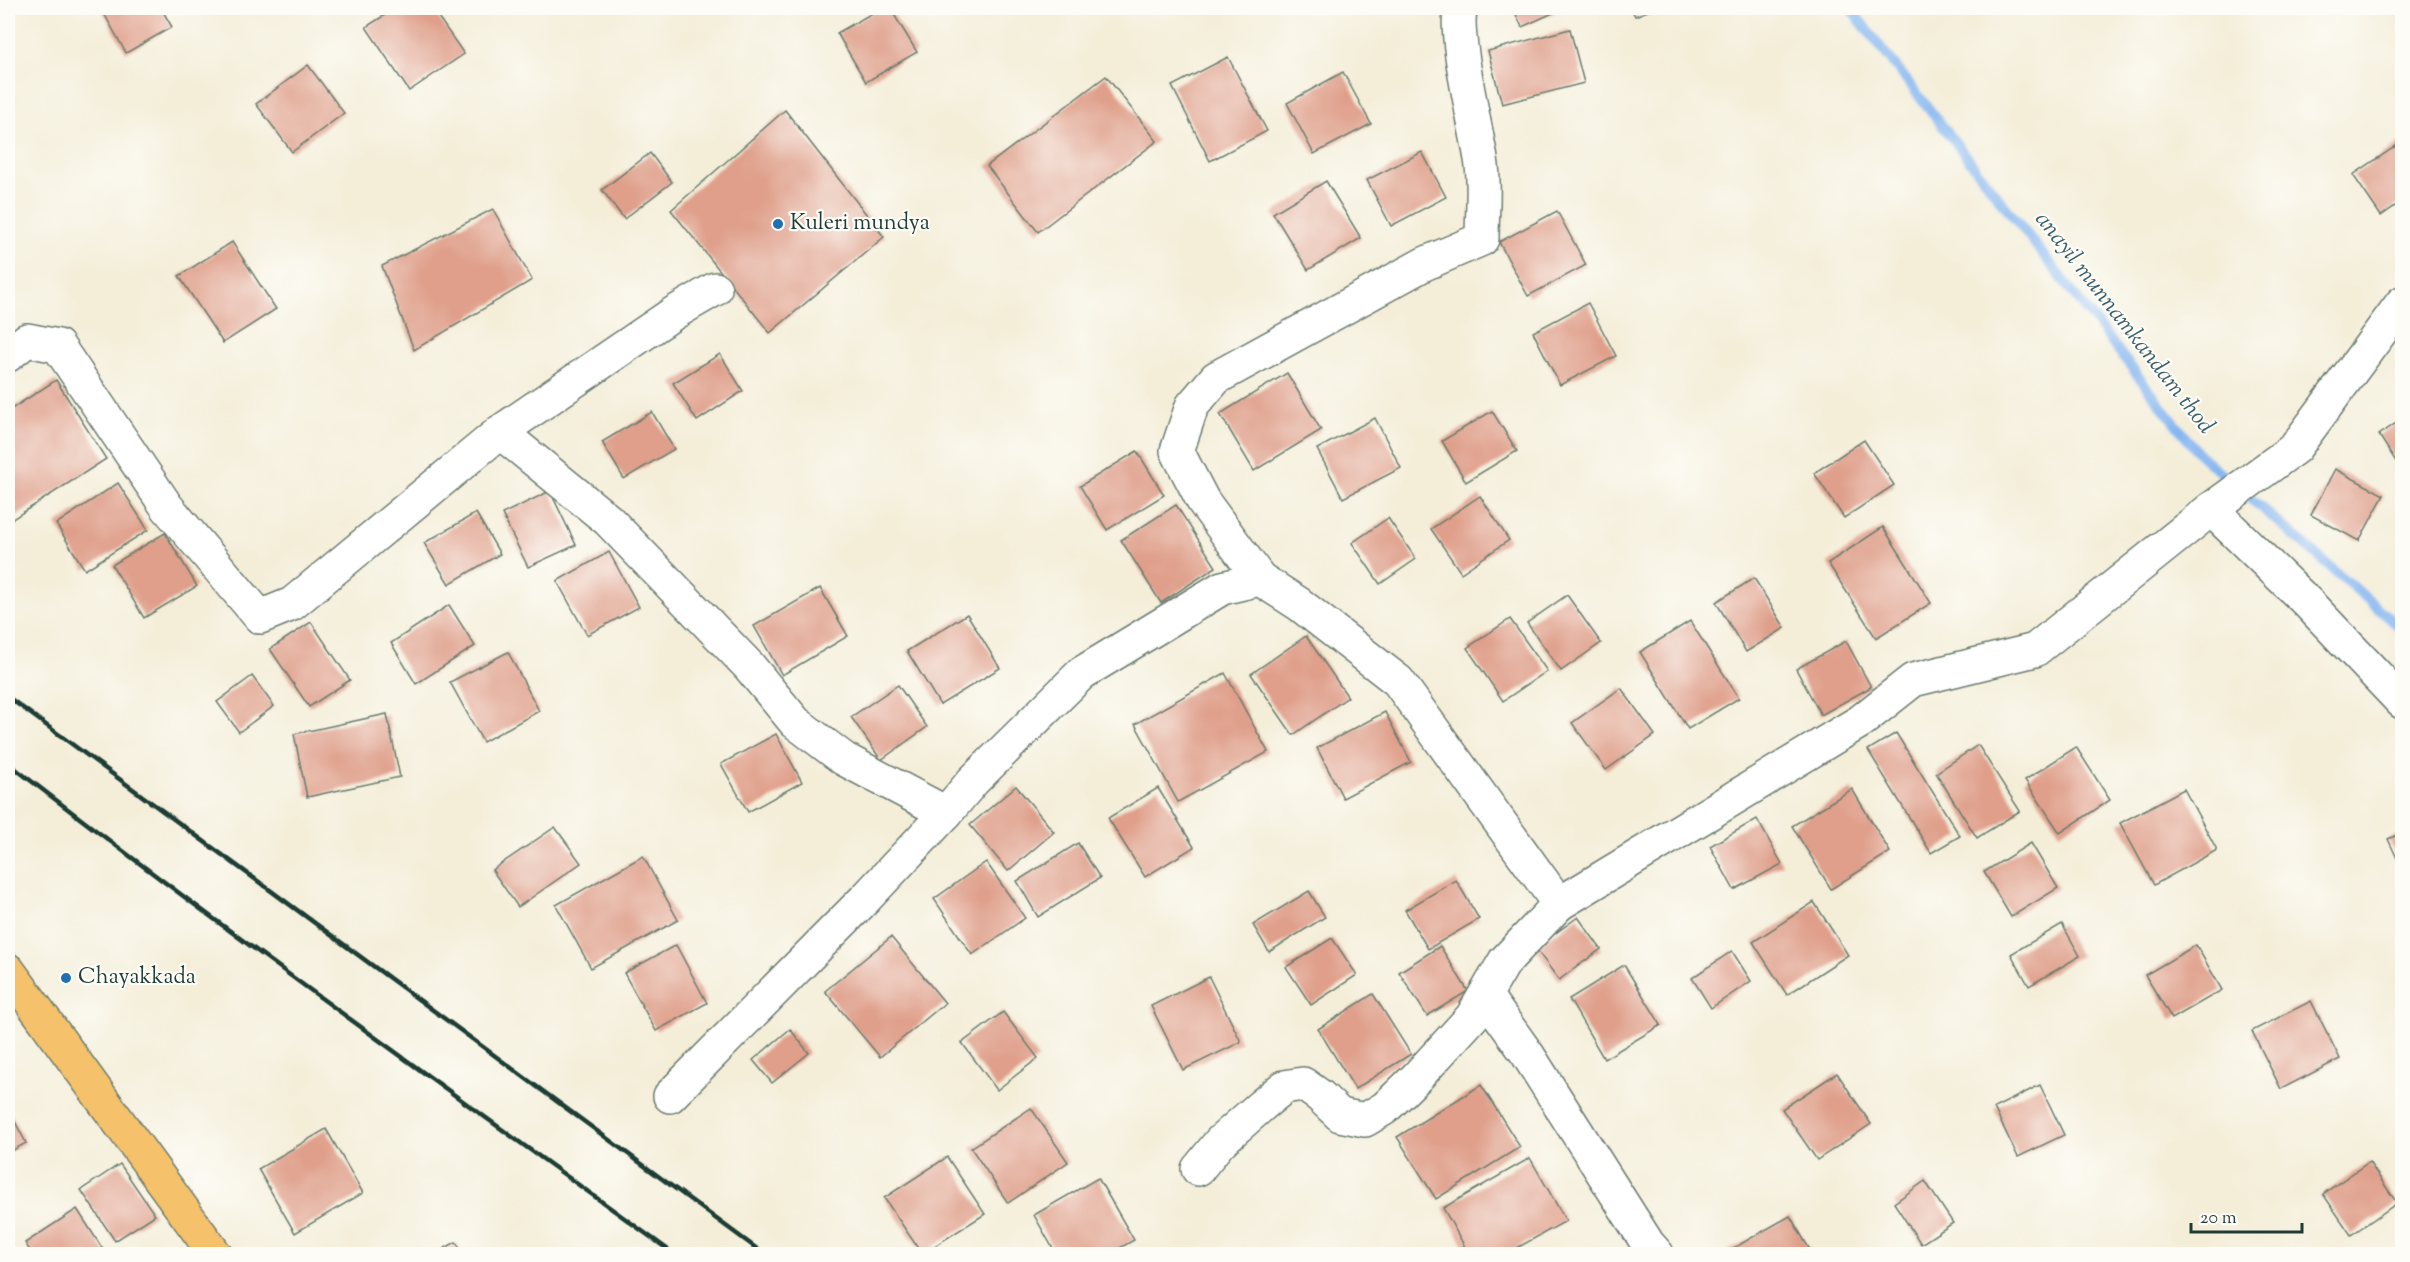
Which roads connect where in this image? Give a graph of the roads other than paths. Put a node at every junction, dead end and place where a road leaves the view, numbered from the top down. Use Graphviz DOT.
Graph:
graph roads {
  1 [pos="1461,8"];
  2 [pos="715,289"];
  3 [pos="2403,303"];
  4 [pos="8,355"];
  5 [pos="500,432"];
  6 [pos="2218,504"];
  7 [pos="1260,579"];
  8 [pos="2403,702"];
  9 [pos="946,813"];
  10 [pos="1559,904"];
  11 [pos="8,970"];
  12 [pos="1485,995"];
  13 [pos="670,1096"];
  14 [pos="1198,1169"];
  15 [pos="215,1254"];
  16 [pos="1657,1254"];
  1 -- 7 [label="street"];
  2 -- 5 [label="street"];
  3 -- 6 [label="street"];
  4 -- 5 [label="street"];
  5 -- 9 [label="street"];
  6 -- 8 [label="street"];
  6 -- 10 [label="street"];
  7 -- 9 [label="street"];
  7 -- 10 [label="street"];
  9 -- 13 [label="street"];
  10 -- 12 [label="street"];
  11 -- 15 [label="main road"];
  12 -- 14 [label="street"];
  12 -- 16 [label="street"];
}
